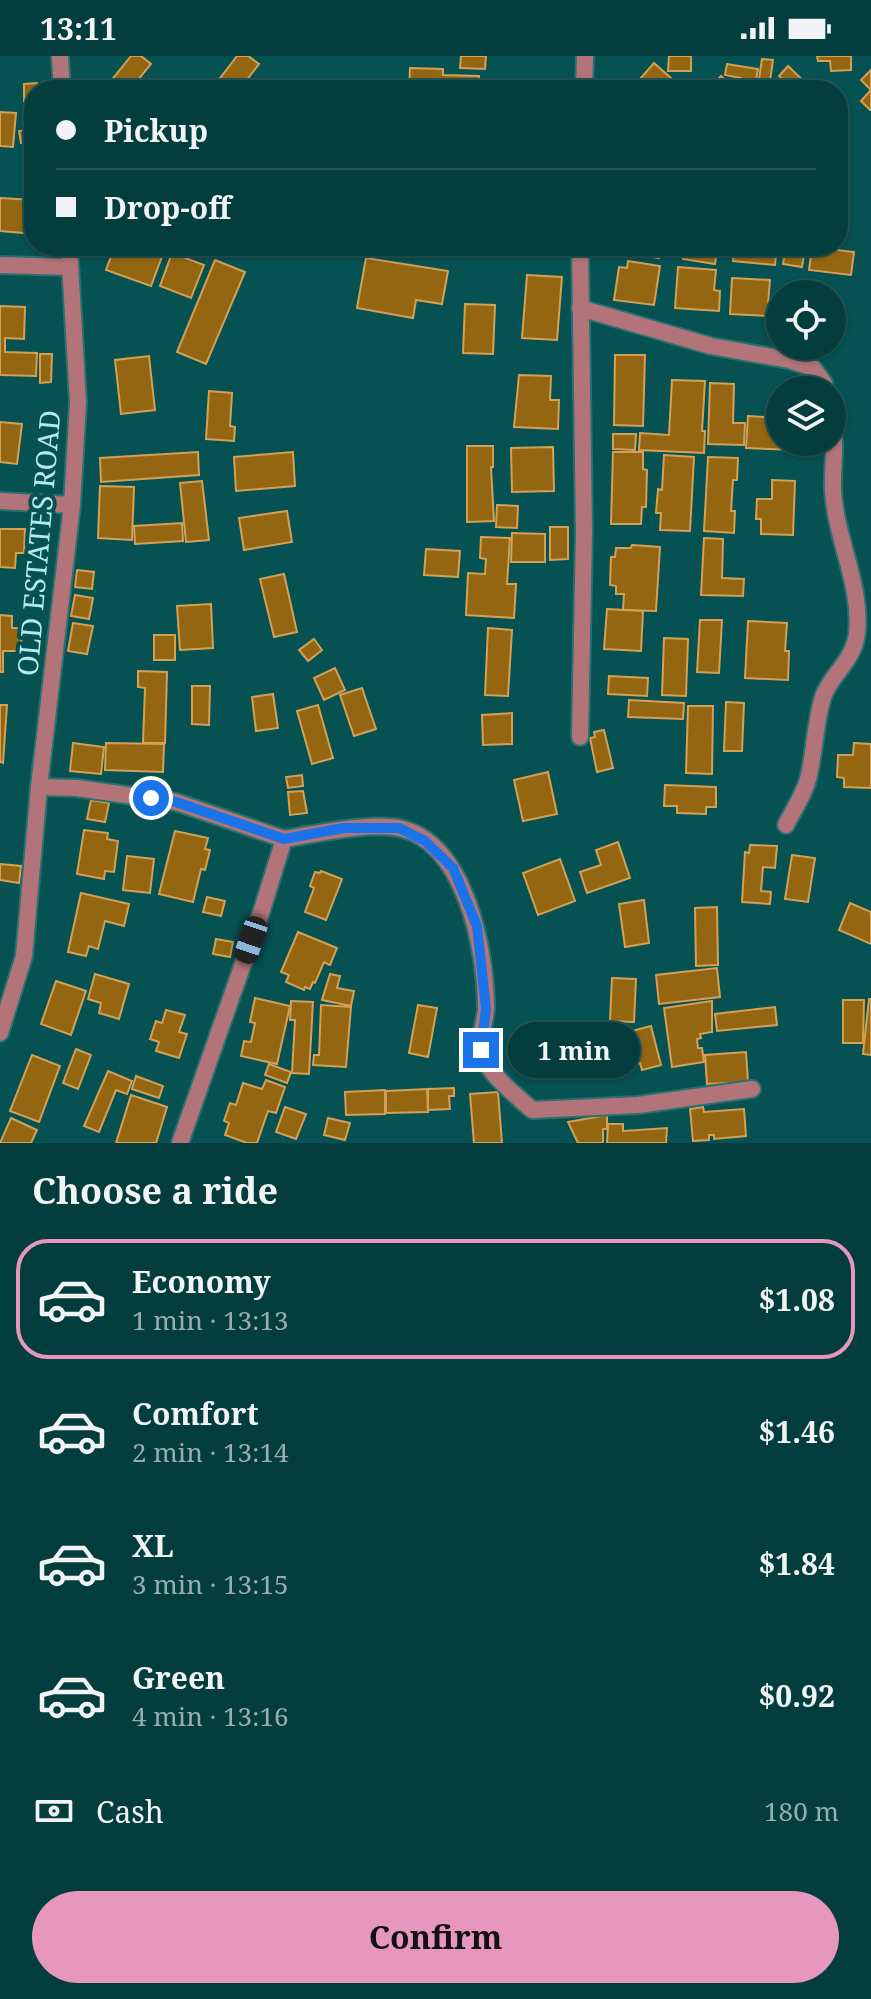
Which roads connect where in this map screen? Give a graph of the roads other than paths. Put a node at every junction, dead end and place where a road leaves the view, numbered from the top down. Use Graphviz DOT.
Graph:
graph roads {
  1 [pos="60,56"];
  2 [pos="585,56"];
  3 [pos="61,80"];
  4 [pos="584,80"];
  5 [pos="69,256"];
  6 [pos="580,256"];
  7 [pos="0,265"];
  8 [pos="70,267"];
  9 [pos="580,308"];
  10 [pos="819,376"];
  11 [pos="835,456"];
  12 [pos="0,501"];
  13 [pos="72,505"];
  14 [pos="580,737"];
  15 [pos="39,787"];
  16 [pos="786,825"];
  17 [pos="284,839"];
  18 [pos="0,1033"];
  19 [pos="752,1089"];
  20 [pos="180,1143"];
  1 -- 3 [label="street"];
  2 -- 4 [label="street"];
  5 -- 8 [label="street, OLD ESTATES ROAD"];
  6 -- 9 [label="street"];
  7 -- 8 [label="street"];
  8 -- 13 [label="street, OLD ESTATES ROAD"];
  9 -- 10 [label="street"];
  9 -- 14 [label="street"];
  11 -- 16 [label="street"];
  12 -- 13 [label="street"];
  13 -- 15 [label="street, OLD ESTATES ROAD"];
  15 -- 17 [label="street"];
  15 -- 18 [label="street, OLD ESTATES ROAD"];
  17 -- 19 [label="street"];
  17 -- 20 [label="street"];
}
